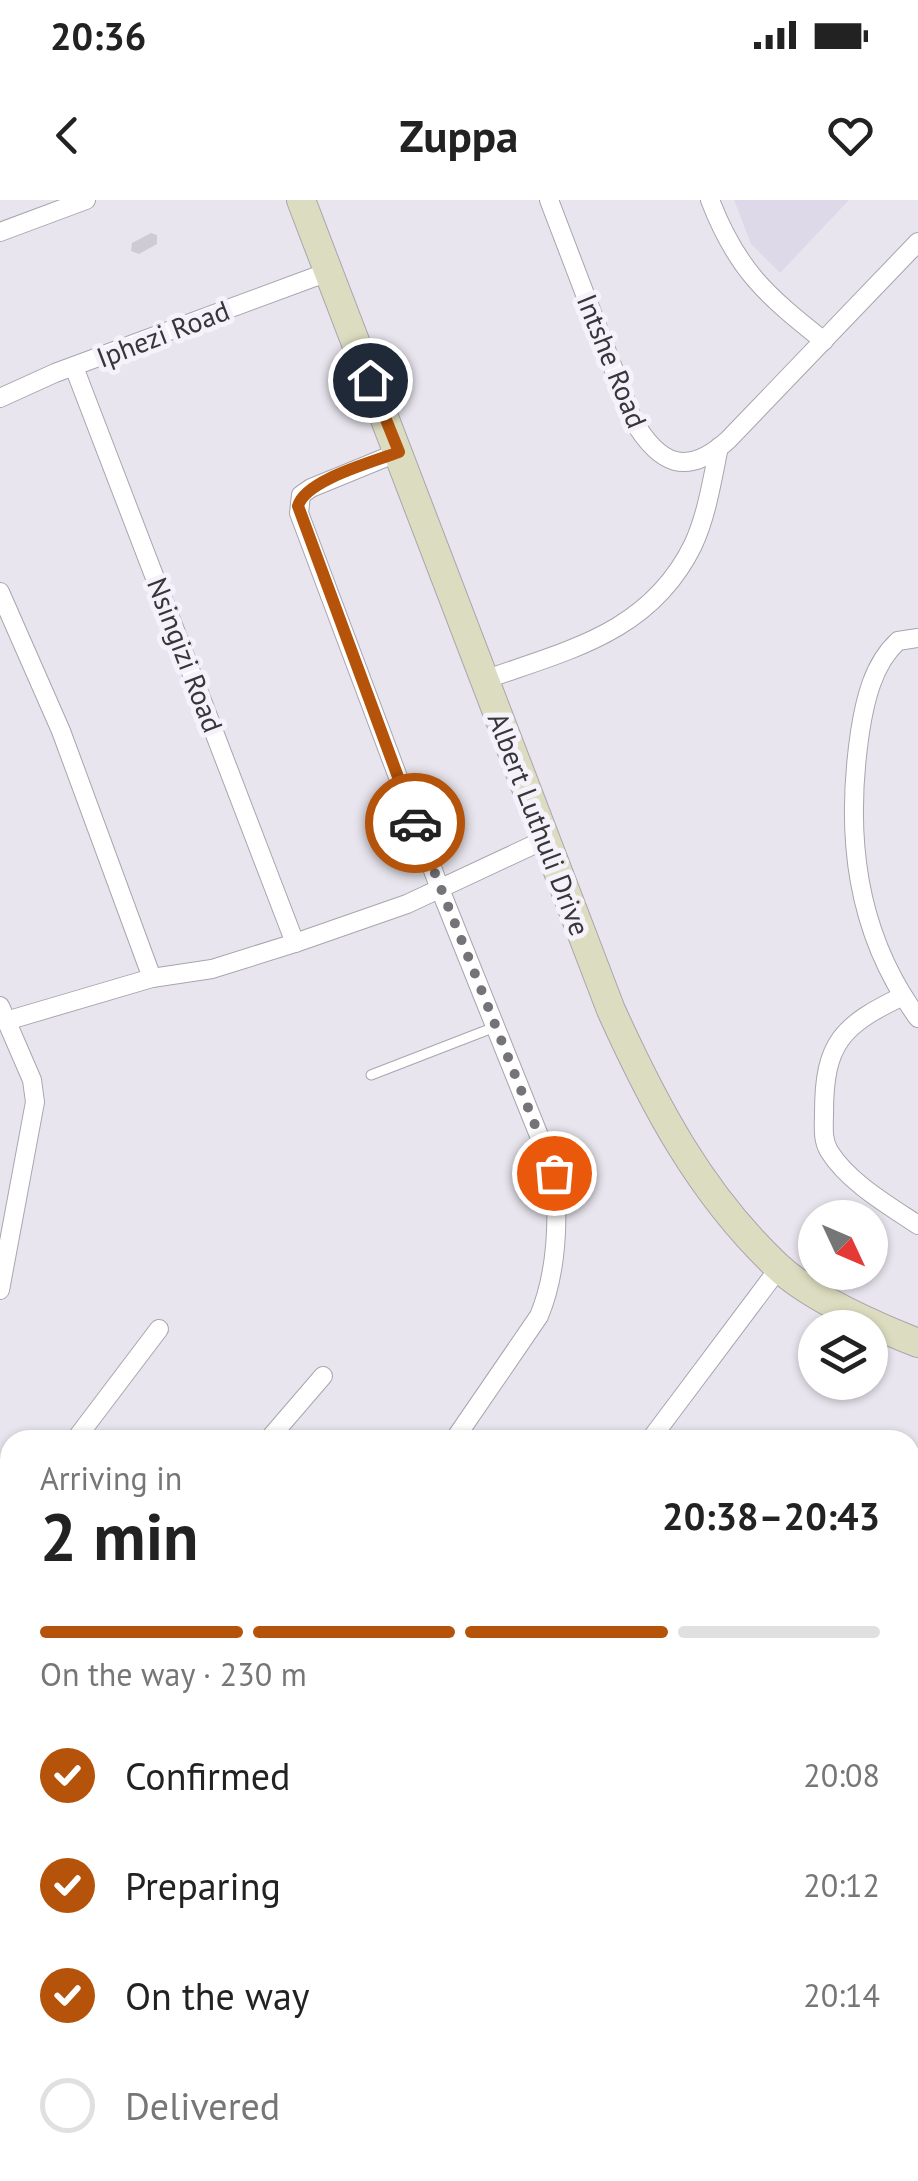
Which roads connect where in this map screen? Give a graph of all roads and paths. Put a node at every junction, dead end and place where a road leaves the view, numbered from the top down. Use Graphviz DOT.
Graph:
graph roads {
  1 [pos="86,200"];
  2 [pos="301,200"];
  3 [pos="549,200"];
  4 [pos="710,200"];
  5 [pos="0,232"];
  6 [pos="918,242"];
  7 [pos="328,272"];
  8 [pos="824,341"];
  9 [pos="74,367"];
  10 [pos="0,398"];
  11 [pos="720,448"];
  12 [pos="399,452"];
  13 [pos="0,592"];
  14 [pos="918,638"];
  15 [pos="484,680"];
  16 [pos="546,839"];
  17 [pos="440,889"];
  18 [pos="295,943"];
  19 [pos="152,978"];
  20 [pos="904,996"];
  21 [pos="3,1013"];
  22 [pos="918,1018"];
  23 [pos="496,1026"];
  24 [pos="371,1075"];
  25 [pos="918,1225"];
  26 [pos="779,1268"];
  27 [pos="0,1290"];
  28 [pos="159,1329"];
  29 [pos="918,1344"];
  30 [pos="323,1376"];
  31 [pos="83,1430"];
  32 [pos="277,1430"];
  33 [pos="461,1430"];
  34 [pos="658,1430"];
  1 -- 5 [label="street"];
  2 -- 7 [label="street, Albert Luthuli Drive"];
  3 -- 11 [label="street, Intshe Road"];
  4 -- 8 [label="street"];
  6 -- 8 [label="street"];
  7 -- 9 [label="street, Iphezi Road"];
  7 -- 12 [label="street, Albert Luthuli Drive"];
  8 -- 11 [label="street"];
  9 -- 10 [label="street, Iphezi Road"];
  9 -- 18 [label="street, Nsingizi Road"];
  11 -- 15 [label="street"];
  12 -- 15 [label="street, Albert Luthuli Drive"];
  12 -- 17 [label="street"];
  13 -- 19 [label="street"];
  14 -- 20 [label="street"];
  15 -- 16 [label="street, Albert Luthuli Drive"];
  16 -- 17 [label="street"];
  16 -- 26 [label="street, Albert Luthuli Drive"];
  17 -- 18 [label="street"];
  17 -- 23 [label="street"];
  18 -- 19 [label="street"];
  19 -- 21 [label="street"];
  20 -- 22 [label="street"];
  20 -- 25 [label="street"];
  21 -- 27 [label="street"];
  23 -- 24 [label="lane"];
  23 -- 33 [label="street"];
  26 -- 29 [label="street, Albert Luthuli Drive"];
  26 -- 34 [label="street"];
  28 -- 31 [label="street"];
  30 -- 32 [label="street"];
}
